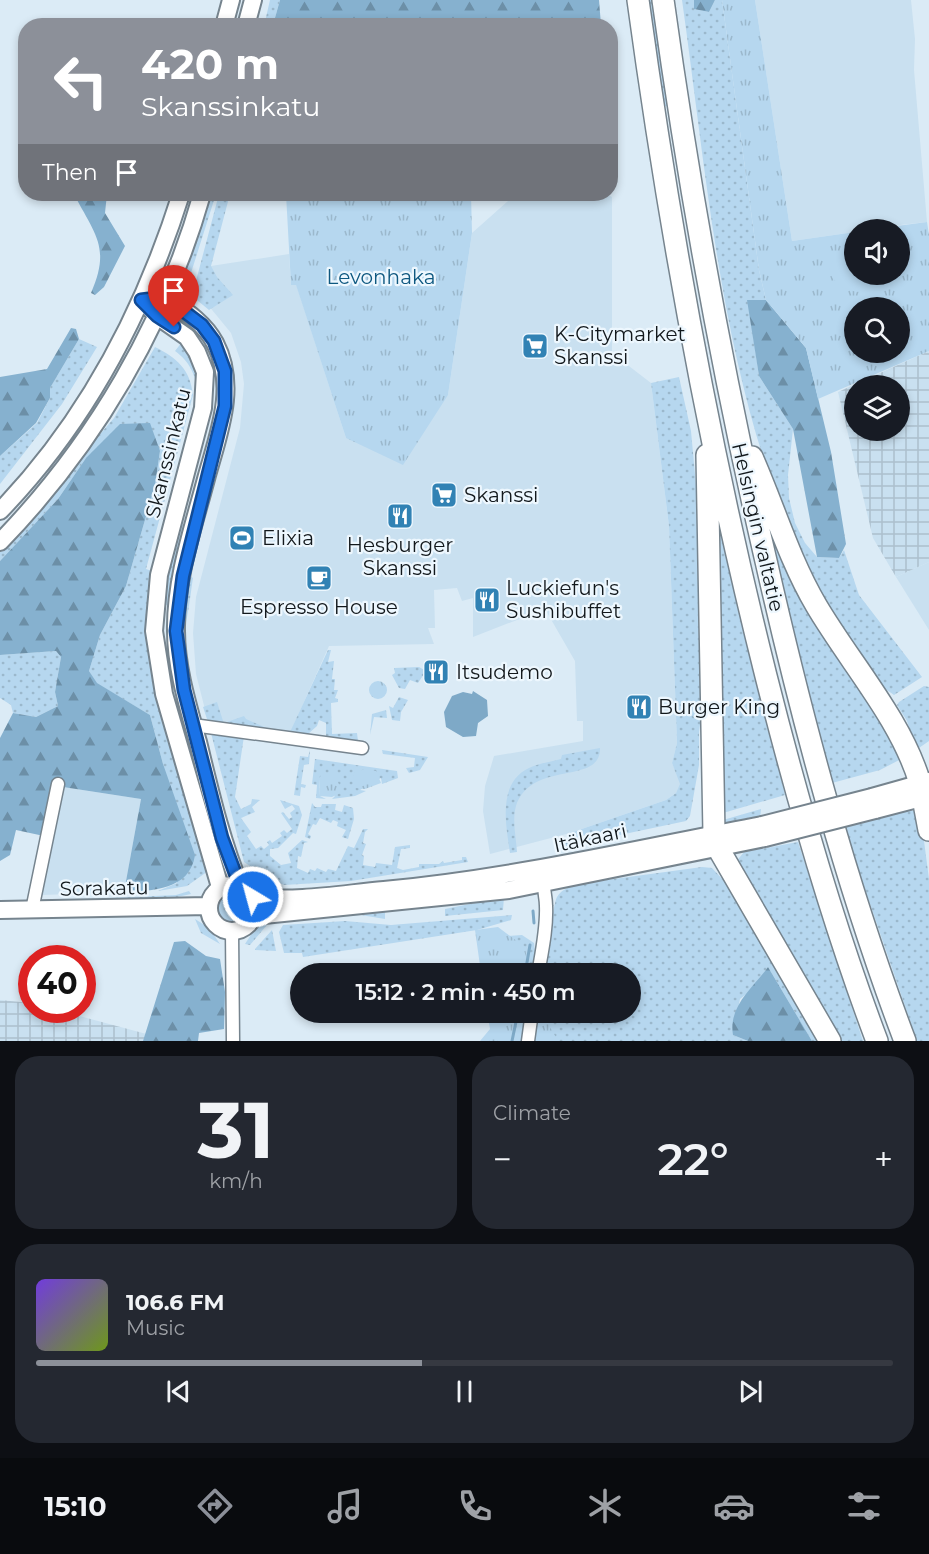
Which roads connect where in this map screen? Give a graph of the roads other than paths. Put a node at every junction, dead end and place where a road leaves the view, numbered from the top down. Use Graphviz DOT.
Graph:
graph roads {
  1 [pos="231,0"];
  2 [pos="253,0"];
  3 [pos="638,0"];
  4 [pos="663,0"];
  5 [pos="226,18"];
  6 [pos="248,18"];
  7 [pos="178,201"];
  8 [pos="199,201"];
  9 [pos="165,297"];
  10 [pos="141,300"];
  11 [pos="157,316"];
  12 [pos="733,413"];
  13 [pos="708,418"];
  14 [pos="0,511"];
  15 [pos="0,542"];
  16 [pos="193,725"];
  17 [pos="362,748"];
  18 [pos="58,784"];
  19 [pos="925,789"];
  20 [pos="929,831"];
  21 [pos="716,841"];
  22 [pos="546,876"];
  23 [pos="220,887"];
  24 [pos="247,891"];
  25 [pos="208,906"];
  26 [pos="0,910"];
  27 [pos="32,910"];
  28 [pos="254,916"];
  29 [pos="232,931"];
  30 [pos="540,963"];
  31 [pos="530,1023"];
  32 [pos="233,1041"];
  33 [pos="528,1041"];
  34 [pos="830,1041"];
  35 [pos="877,1041"];
  36 [pos="905,1041"];
  1 -- 5 [label="street"];
  2 -- 6 [label="street"];
  3 -- 13 [label="highway, Helsingin valtatie"];
  4 -- 12 [label="highway, Helsingin valtatie"];
  7 -- 10 [label="street"];
  8 -- 9 [label="street"];
  9 -- 10 [label="street"];
  9 -- 11 [label="street"];
  9 -- 16 [label="street"];
  10 -- 11 [label="street, Skanssinkatu"];
  10 -- 14 [label="street"];
  11 -- 15 [label="street"];
  11 -- 23 [label="street, Skanssinkatu"];
  12 -- 19 [label="highway"];
  12 -- 36 [label="highway, Helsingin valtatie"];
  13 -- 21 [label="highway"];
  13 -- 35 [label="highway, Helsingin valtatie"];
  16 -- 17 [label="street"];
  16 -- 24 [label="street"];
  18 -- 27 [label="street"];
  19 -- 20 [label="highway"];
  19 -- 21 [label="street, Itäkaari, bridge"];
  21 -- 22 [label="street, Itäkaari"];
  21 -- 34 [label="highway"];
  22 -- 24 [label="street, Itäkaari"];
  22 -- 28 [label="street, Itäkaari"];
  22 -- 30 [label="street"];
  23 -- 24 [label="street"];
  23 -- 25 [label="street"];
  24 -- 28 [label="street"];
  25 -- 27 [label="street, Sorakatu"];
  25 -- 29 [label="street"];
  26 -- 27 [label="street, Sorakatu"];
  28 -- 29 [label="street"];
  29 -- 32 [label="street"];
  31 -- 33 [label="street"];
}
